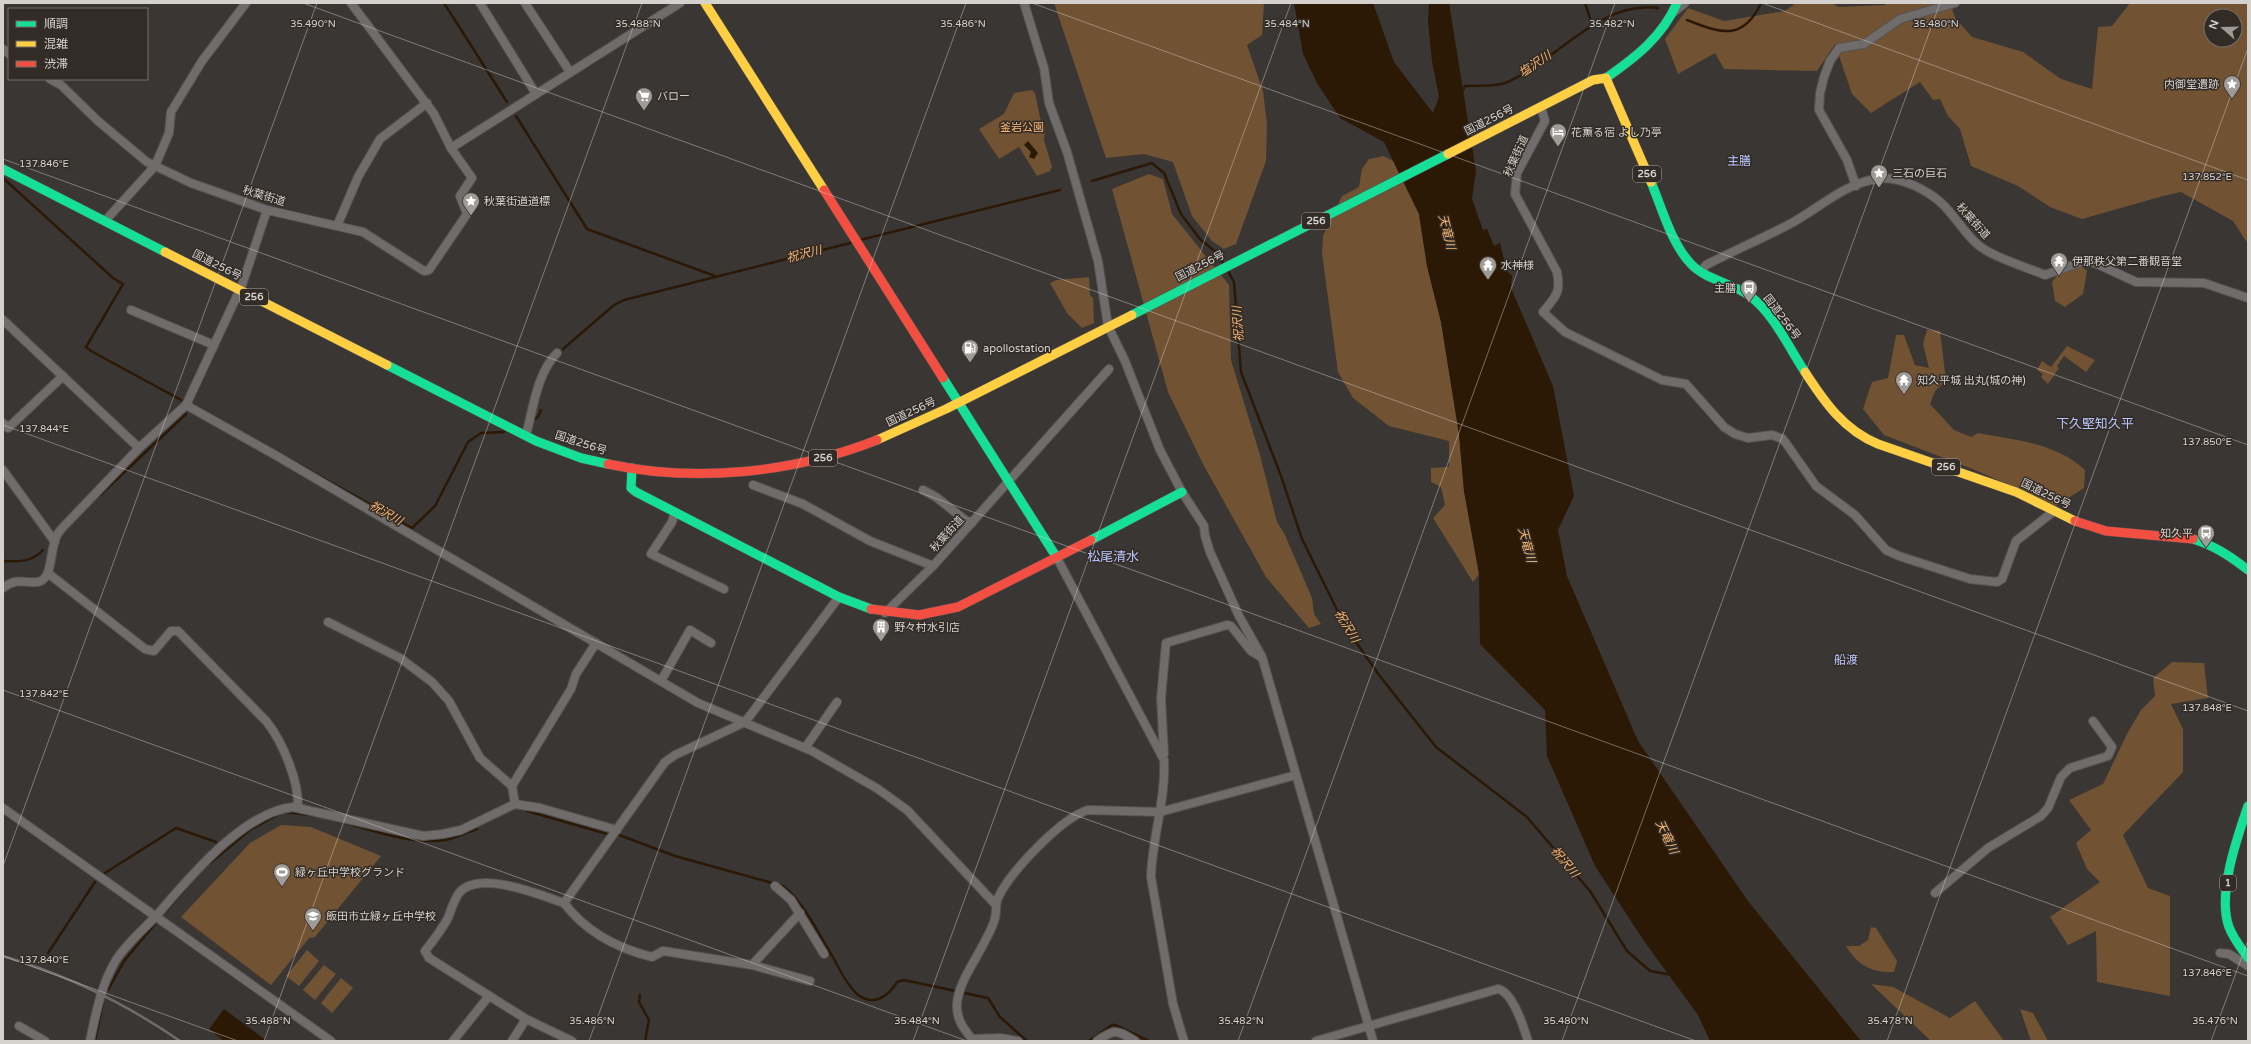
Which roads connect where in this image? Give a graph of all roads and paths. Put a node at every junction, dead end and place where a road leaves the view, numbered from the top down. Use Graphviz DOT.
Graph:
graph roads {
  1 [pos="246,3"];
  2 [pos="351,3"];
  3 [pos="480,3"];
  4 [pos="525,3"];
  5 [pos="680,3"];
  6 [pos="705,3"];
  7 [pos="1024,3"];
  8 [pos="1685,3"];
  9 [pos="1956,3"];
  10 [pos="1675,7"];
  11 [pos="570,72"];
  12 [pos="1606,78"];
  13 [pos="52,80"];
  14 [pos="536,94"];
  15 [pos="427,103"];
  16 [pos="1541,107"];
  17 [pos="451,148"];
  18 [pos="155,166"];
  19 [pos="3,169"];
  20 [pos="1856,186"];
  21 [pos="267,210"];
  22 [pos="105,221"];
  23 [pos="337,226"];
  24 [pos="1701,271"];
  25 [pos="240,290"];
  26 [pos="2248,298"];
  27 [pos="131,310"];
  28 [pos="3,320"];
  29 [pos="1111,325"];
  30 [pos="214,345"];
  31 [pos="557,353"];
  32 [pos="1109,369"];
  33 [pos="63,376"];
  34 [pos="959,402"];
  35 [pos="186,405"];
  36 [pos="5,428"];
  37 [pos="522,433"];
  38 [pos="139,448"];
  39 [pos="632,468"];
  40 [pos="3,470"];
  41 [pos="1010,482"];
  42 [pos="753,485"];
  43 [pos="923,490"];
  44 [pos="1182,492"];
  45 [pos="2054,511"];
  46 [pos="674,512"];
  47 [pos="972,523"];
  48 [pos="55,542"];
  49 [pos="1057,558"];
  50 [pos="933,566"];
  51 [pos="2248,570"];
  52 [pos="49,574"];
  53 [pos="3,588"];
  54 [pos="724,589"];
  55 [pos="839,597"];
  56 [pos="885,613"];
  57 [pos="328,622"];
  58 [pos="711,642"];
  59 [pos="596,643"];
  60 [pos="1262,657"];
  61 [pos="661,681"];
  62 [pos="837,702"];
  63 [pos="2093,721"];
  64 [pos="743,723"];
  65 [pos="805,748"];
  66 [pos="1164,760"];
  67 [pos="1296,776"];
  68 [pos="512,786"];
  69 [pos="515,804"];
  70 [pos="2248,806"];
  71 [pos="3,808"];
  72 [pos="298,808"];
  73 [pos="1160,812"];
  74 [pos="617,830"];
  75 [pos="775,886"];
  76 [pos="1934,893"];
  77 [pos="564,903"];
  78 [pos="996,905"];
  79 [pos="800,913"];
  80 [pos="155,916"];
  81 [pos="2220,953"];
  82 [pos="824,954"];
  83 [pos="2248,958"];
  84 [pos="752,966"];
  85 [pos="2248,966"];
  86 [pos="810,981"];
  87 [pos="489,996"];
  88 [pos="526,1019"];
  89 [pos="1368,1025"];
  90 [pos="19,1026"];
  91 [pos="329,1040"];
  92 [pos="973,1040"];
  93 [pos="45,1041"];
  94 [pos="90,1041"];
  95 [pos="453,1041"];
  96 [pos="512,1041"];
  97 [pos="572,1041"];
  98 [pos="1018,1041"];
  99 [pos="1097,1041"];
  100 [pos="1135,1041"];
  101 [pos="1184,1041"];
  102 [pos="1316,1041"];
  103 [pos="1373,1041"];
  104 [pos="1528,1041"];
  1 -- 18 [label="street"];
  2 -- 15 [label="street"];
  3 -- 14 [label="street"];
  4 -- 11 [label="street"];
  5 -- 11 [label="street"];
  6 -- 34 [label="main road"];
  7 -- 29 [label="street"];
  8 -- 10 [label="street"];
  9 -- 20 [label="street"];
  10 -- 12 [label="main road"];
  11 -- 14 [label="street"];
  12 -- 16 [label="main road, 国道256号 / 256"];
  12 -- 24 [label="main road, 国道256号 / 256"];
  13 -- 18 [label="street, 秋葉街道"];
  14 -- 17 [label="street"];
  15 -- 17 [label="street"];
  15 -- 23 [label="street"];
  16 -- 29 [label="main road, 国道256号 / 256"];
  16 -- 45 [label="street, 秋葉街道"];
  17 -- 23 [label="street, 秋葉街道"];
  18 -- 21 [label="street, 秋葉街道"];
  18 -- 22 [label="street"];
  19 -- 22 [label="main road, 国道256号 / 256"];
  20 -- 24 [label="street, 秋葉街道"];
  20 -- 26 [label="street, 秋葉街道"];
  21 -- 23 [label="street, 秋葉街道"];
  21 -- 25 [label="street"];
  22 -- 25 [label="main road, 国道256号 / 256"];
  24 -- 45 [label="main road, 国道256号 / 256"];
  25 -- 30 [label="street"];
  25 -- 37 [label="main road, 国道256号 / 256"];
  27 -- 30 [label="street"];
  28 -- 33 [label="street"];
  29 -- 34 [label="main road, 国道256号 / 256"];
  29 -- 44 [label="street"];
  30 -- 35 [label="street"];
  31 -- 37 [label="street"];
  32 -- 41 [label="street, 秋葉街道"];
  33 -- 36 [label="street"];
  33 -- 38 [label="street"];
  34 -- 39 [label="main road, 国道256号 / 256"];
  34 -- 41 [label="main road"];
  35 -- 38 [label="street"];
  35 -- 59 [label="street"];
  37 -- 39 [label="main road, 国道256号 / 256"];
  38 -- 48 [label="street"];
  39 -- 46 [label="main road"];
  40 -- 48 [label="street"];
  41 -- 47 [label="street, 秋葉街道"];
  41 -- 49 [label="main road"];
  42 -- 50 [label="street, 秋葉街道"];
  43 -- 47 [label="street"];
  44 -- 49 [label="main road"];
  44 -- 60 [label="street"];
  45 -- 51 [label="main road, 国道256号 / 256"];
  46 -- 54 [label="street"];
  46 -- 55 [label="main road"];
  47 -- 50 [label="street, 秋葉街道"];
  48 -- 52 [label="street"];
  49 -- 56 [label="main road"];
  49 -- 66 [label="street"];
  50 -- 56 [label="street"];
  52 -- 53 [label="street"];
  52 -- 72 [label="street"];
  55 -- 56 [label="main road"];
  55 -- 64 [label="street"];
  57 -- 68 [label="street"];
  58 -- 61 [label="street"];
  59 -- 61 [label="street"];
  59 -- 68 [label="street"];
  60 -- 66 [label="street"];
  60 -- 67 [label="street"];
  61 -- 64 [label="street"];
  62 -- 65 [label="street"];
  63 -- 76 [label="street"];
  64 -- 65 [label="street"];
  64 -- 74 [label="street"];
  65 -- 78 [label="street"];
  66 -- 73 [label="street"];
  67 -- 73 [label="street"];
  67 -- 89 [label="street"];
  68 -- 69 [label="street"];
  69 -- 72 [label="street"];
  69 -- 74 [label="street"];
  70 -- 83 [label="main road, 1"];
  71 -- 80 [label="street"];
  72 -- 80 [label="street"];
  73 -- 78 [label="street"];
  73 -- 101 [label="street"];
  74 -- 77 [label="street"];
  75 -- 79 [label="street"];
  77 -- 84 [label="street"];
  77 -- 87 [label="street"];
  78 -- 92 [label="street"];
  79 -- 82 [label="street"];
  79 -- 84 [label="street"];
  80 -- 91 [label="street"];
  80 -- 94 [label="street"];
  81 -- 85 [label="street"];
  84 -- 86 [label="street"];
  87 -- 88 [label="street"];
  87 -- 95 [label="street"];
  88 -- 96 [label="street"];
  88 -- 97 [label="street"];
  89 -- 102 [label="street"];
  89 -- 103 [label="street"];
  89 -- 104 [label="street"];
  90 -- 93 [label="street"];
  92 -- 98 [label="street"];
  99 -- 100 [label="street"];
}
